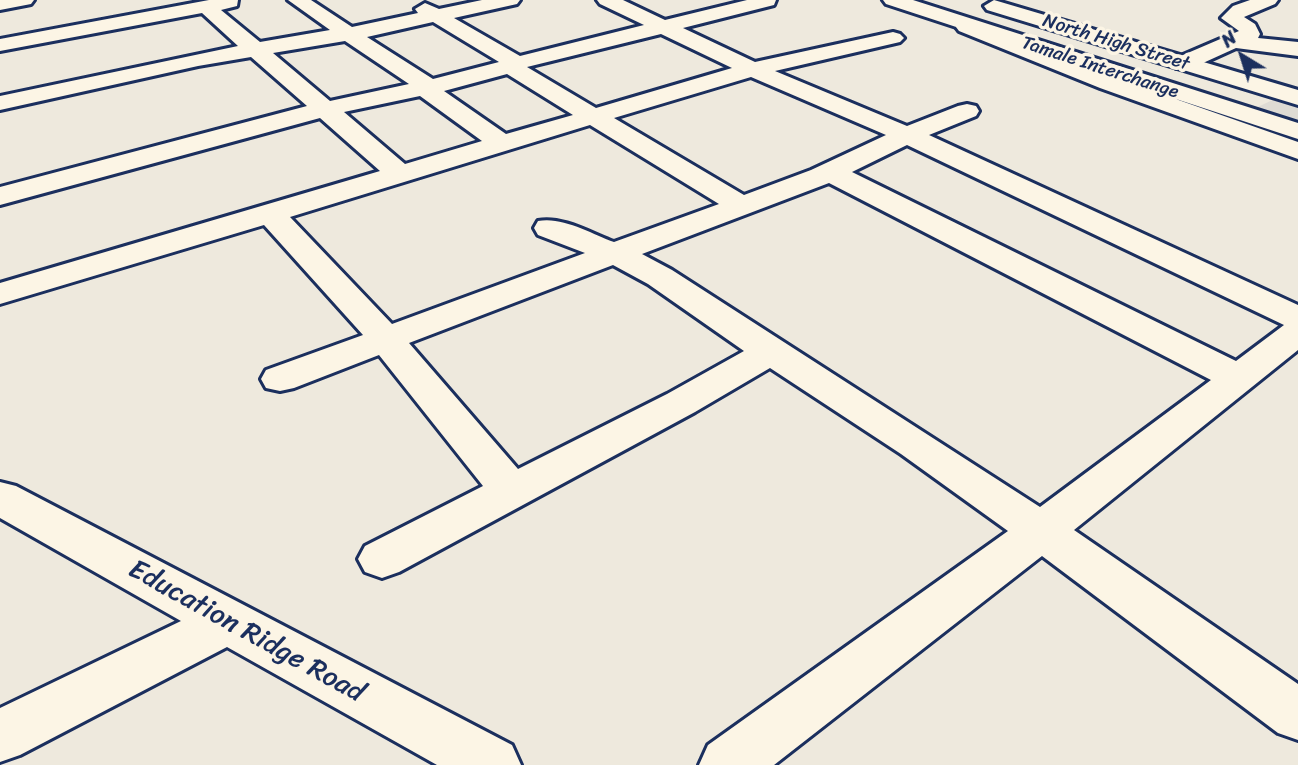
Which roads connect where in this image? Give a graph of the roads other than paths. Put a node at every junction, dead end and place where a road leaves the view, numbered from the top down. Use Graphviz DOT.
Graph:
graph roads {
  1 [pos="24,0"];
  2 [pos="239,0"];
  3 [pos="298,0"];
  4 [pos="410,0"];
  5 [pos="510,0"];
  6 [pos="607,0"];
  7 [pos="893,0"];
  8 [pos="767,1"];
  9 [pos="1260,1"];
  10 [pos="984,3"];
  11 [pos="0,4"];
  12 [pos="205,6"];
  13 [pos="437,15"];
  14 [pos="942,17"];
  15 [pos="665,27"];
  16 [pos="346,34"];
  17 [pos="893,38"];
  18 [pos="1233,41"];
  19 [pos="0,45"];
  20 [pos="1298,49"];
  21 [pos="256,50"];
  22 [pos="1184,63"];
  23 [pos="513,64"];
  24 [pos="752,69"];
  25 [pos="426,87"];
  26 [pos="1298,98"];
  27 [pos="0,103"];
  28 [pos="325,109"];
  29 [pos="967,111"];
  30 [pos="1298,114"];
  31 [pos="590,116"];
  32 [pos="1298,131"];
  33 [pos="907,135"];
  34 [pos="501,143"];
  35 [pos="1298,150"];
  36 [pos="830,172"];
  37 [pos="399,173"];
  38 [pos="0,196"];
  39 [pos="741,205"];
  40 [pos="269,212"];
  41 [pos="549,228"];
  42 [pos="613,253"];
  43 [pos="0,294"];
  44 [pos="1298,318"];
  45 [pos="1298,332"];
  46 [pos="386,339"];
  47 [pos="771,351"];
  48 [pos="1238,378"];
  49 [pos="280,379"];
  50 [pos="512,492"];
  51 [pos="0,498"];
  52 [pos="1041,531"];
  53 [pos="383,559"];
  54 [pos="227,622"];
  55 [pos="1298,715"];
  56 [pos="0,736"];
  57 [pos="492,765"];
  58 [pos="728,765"];
  1 -- 11 [label="main road"];
  2 -- 12 [label="main road"];
  3 -- 16 [label="main road"];
  4 -- 13 [label="main road"];
  5 -- 13 [label="main road"];
  6 -- 15 [label="main road"];
  7 -- 14 [label="main road, North High Street"];
  8 -- 15 [label="main road"];
  9 -- 18 [label="main road"];
  10 -- 22 [label="main road, North High Street"];
  10 -- 30 [label="main road, Tamale Interchange"];
  12 -- 19 [label="main road"];
  12 -- 21 [label="main road"];
  13 -- 16 [label="main road"];
  13 -- 23 [label="main road"];
  14 -- 32 [label="main road, Tamale Interchange"];
  14 -- 35 [label="main road, North High Street"];
  15 -- 23 [label="main road"];
  15 -- 24 [label="main road"];
  16 -- 21 [label="main road"];
  16 -- 25 [label="main road"];
  17 -- 24 [label="main road"];
  18 -- 20 [label="main road"];
  18 -- 22 [label="main road"];
  21 -- 27 [label="main road"];
  21 -- 28 [label="main road"];
  22 -- 26 [label="main road, North High Street"];
  23 -- 25 [label="main road"];
  23 -- 31 [label="main road"];
  24 -- 31 [label="main road"];
  24 -- 33 [label="main road"];
  25 -- 28 [label="main road"];
  25 -- 34 [label="main road"];
  28 -- 37 [label="main road"];
  28 -- 38 [label="main road"];
  29 -- 33 [label="main road"];
  31 -- 34 [label="main road"];
  31 -- 39 [label="main road"];
  33 -- 36 [label="main road"];
  33 -- 44 [label="main road"];
  34 -- 37 [label="main road"];
  36 -- 39 [label="main road"];
  36 -- 48 [label="main road"];
  37 -- 40 [label="main road"];
  39 -- 42 [label="main road"];
  40 -- 43 [label="main road"];
  40 -- 46 [label="main road"];
  41 -- 42 [label="main road"];
  42 -- 46 [label="main road"];
  42 -- 47 [label="main road"];
  45 -- 48 [label="main road"];
  46 -- 49 [label="main road"];
  46 -- 50 [label="main road"];
  47 -- 50 [label="main road"];
  47 -- 52 [label="main road"];
  48 -- 52 [label="main road"];
  50 -- 53 [label="main road"];
  51 -- 54 [label="main road, Education Ridge Road"];
  52 -- 55 [label="main road"];
  52 -- 58 [label="main road"];
  54 -- 56 [label="main road"];
  54 -- 57 [label="main road, Education Ridge Road"];
}
